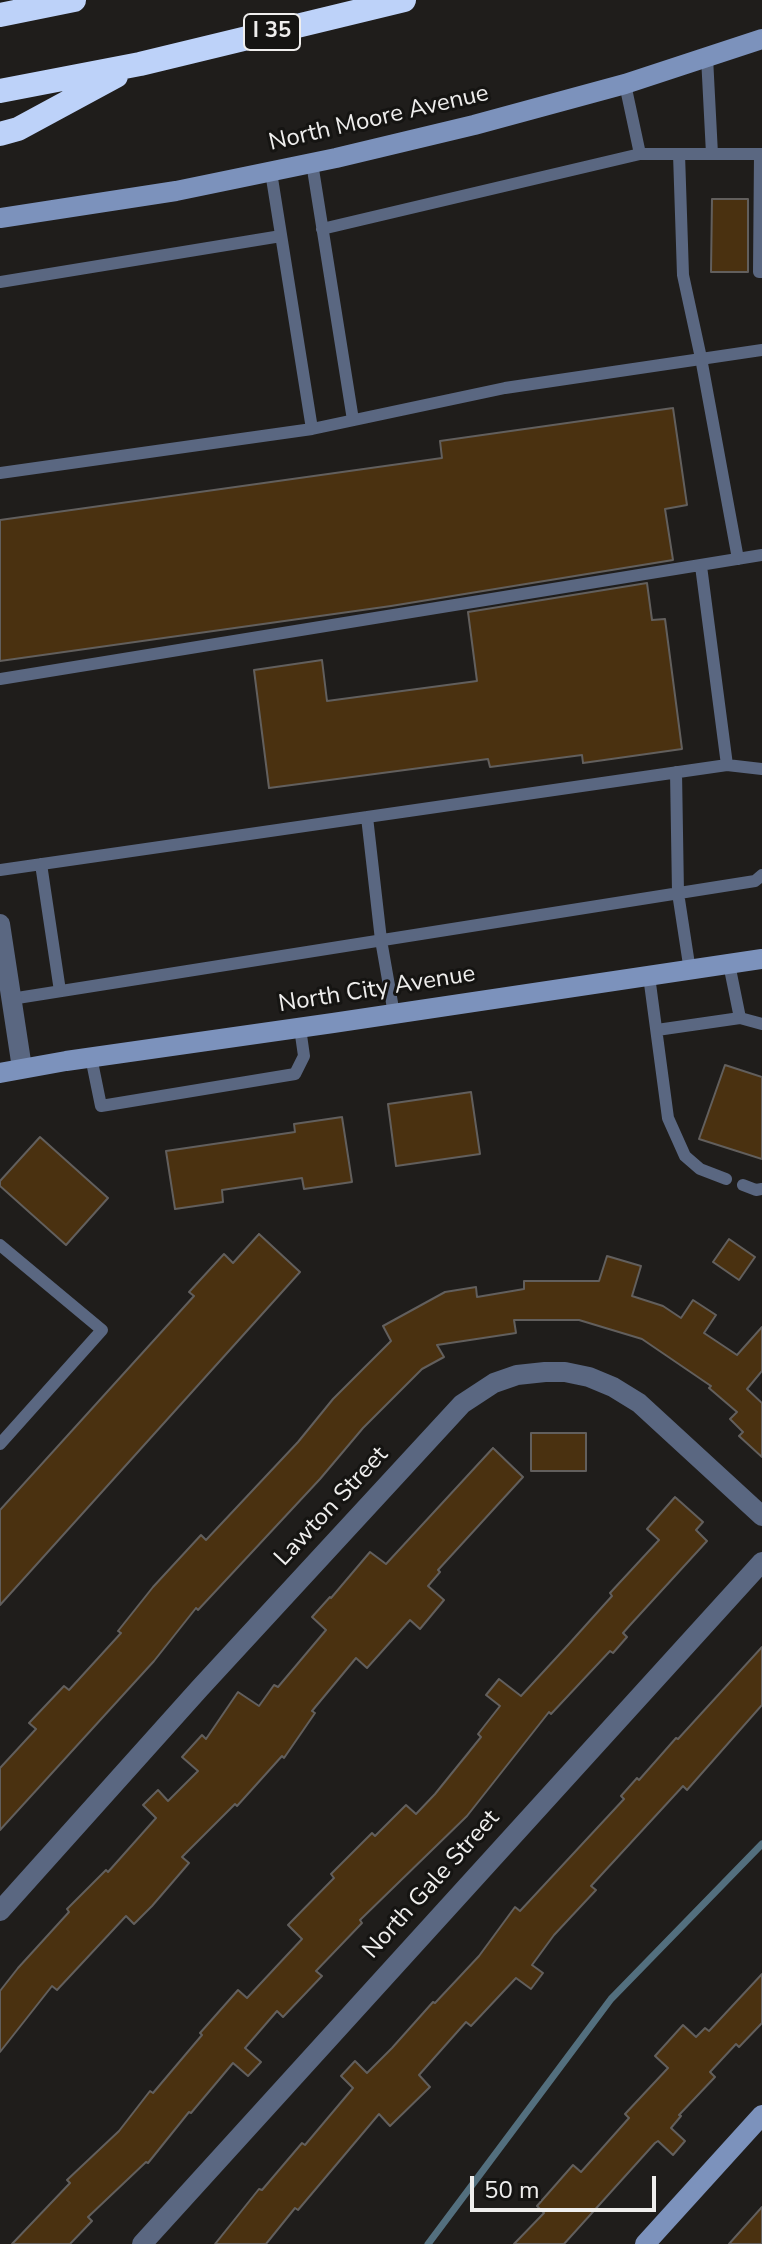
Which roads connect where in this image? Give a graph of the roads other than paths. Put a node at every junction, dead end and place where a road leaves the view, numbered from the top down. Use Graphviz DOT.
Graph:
graph roads {
  1 [pos="74,0"];
  2 [pos="404,0"];
  3 [pos="0,15"];
  4 [pos="762,39"];
  5 [pos="707,57"];
  6 [pos="140,64"];
  7 [pos="625,84"];
  8 [pos="0,91"];
  9 [pos="0,134"];
  10 [pos="640,154"];
  11 [pos="679,154"];
  12 [pos="712,154"];
  13 [pos="761,154"];
  14 [pos="312,163"];
  15 [pos="271,172"];
  16 [pos="0,218"];
  17 [pos="322,229"];
  18 [pos="281,236"];
  19 [pos="761,276"];
  20 [pos="0,282"];
  21 [pos="762,350"];
  22 [pos="701,358"];
  23 [pos="353,420"];
  24 [pos="312,429"];
  25 [pos="0,473"];
  26 [pos="762,555"];
  27 [pos="738,559"];
  28 [pos="701,566"];
  29 [pos="0,679"];
  30 [pos="727,765"];
  31 [pos="762,769"];
  32 [pos="676,772"];
  33 [pos="367,817"];
  34 [pos="41,864"];
  35 [pos="0,870"];
  36 [pos="762,875"];
  37 [pos="678,893"];
  38 [pos="0,924"];
  39 [pos="381,940"];
  40 [pos="762,959"];
  41 [pos="729,964"];
  42 [pos="690,971"];
  43 [pos="649,976"];
  44 [pos="60,991"];
  45 [pos="11,999"];
  46 [pos="394,1014"];
  47 [pos="740,1018"];
  48 [pos="762,1024"];
  49 [pos="300,1028"];
  50 [pos="657,1030"];
  51 [pos="91,1057"];
  52 [pos="22,1068"];
  53 [pos="0,1073"];
  54 [pos="726,1179"];
  55 [pos="743,1185"];
  56 [pos="762,1189"];
  57 [pos="0,1245"];
  58 [pos="0,1444"];
  59 [pos="762,1516"];
  60 [pos="762,1562"];
  61 [pos="0,1911"];
  62 [pos="762,2115"];
  63 [pos="142,2244"];
  64 [pos="645,2244"];
  1 -- 3 [label="highway"];
  2 -- 6 [label="highway, I 35"];
  4 -- 5 [label="street, North Moore Avenue"];
  5 -- 7 [label="street, North Moore Avenue"];
  5 -- 12 [label="lane"];
  6 -- 8 [label="highway, I 35"];
  6 -- 9 [label="highway"];
  7 -- 10 [label="lane"];
  7 -- 14 [label="street, North Moore Avenue"];
  10 -- 11 [label="lane"];
  10 -- 17 [label="lane"];
  11 -- 12 [label="lane"];
  11 -- 22 [label="lane"];
  12 -- 13 [label="lane"];
  13 -- 19 [label="lane"];
  14 -- 15 [label="street, North Moore Avenue"];
  14 -- 17 [label="lane"];
  15 -- 16 [label="street, North Moore Avenue"];
  15 -- 18 [label="lane"];
  17 -- 23 [label="lane"];
  18 -- 20 [label="lane"];
  18 -- 24 [label="lane"];
  21 -- 22 [label="lane"];
  22 -- 23 [label="lane"];
  22 -- 27 [label="lane"];
  23 -- 24 [label="lane"];
  24 -- 25 [label="lane"];
  26 -- 27 [label="lane"];
  27 -- 28 [label="lane"];
  28 -- 29 [label="lane"];
  28 -- 30 [label="lane"];
  30 -- 31 [label="lane"];
  30 -- 32 [label="lane"];
  32 -- 33 [label="lane"];
  32 -- 37 [label="lane"];
  33 -- 34 [label="lane"];
  33 -- 39 [label="lane"];
  34 -- 35 [label="lane"];
  34 -- 44 [label="lane"];
  36 -- 37 [label="lane"];
  37 -- 39 [label="lane"];
  37 -- 42 [label="lane"];
  38 -- 45 [label="street"];
  39 -- 44 [label="lane"];
  39 -- 46 [label="lane"];
  40 -- 41 [label="street, North City Avenue"];
  41 -- 42 [label="street, North City Avenue"];
  41 -- 47 [label="lane"];
  42 -- 43 [label="street, North City Avenue"];
  43 -- 46 [label="street, North City Avenue"];
  43 -- 50 [label="lane"];
  44 -- 45 [label="lane"];
  45 -- 52 [label="street"];
  46 -- 49 [label="street, North City Avenue"];
  47 -- 48 [label="lane"];
  47 -- 50 [label="lane"];
  49 -- 51 [label="street, North City Avenue"];
  49 -- 51 [label="lane"];
  50 -- 54 [label="lane"];
  51 -- 52 [label="street, North City Avenue"];
  52 -- 53 [label="street, North City Avenue"];
  55 -- 56 [label="lane"];
  57 -- 58 [label="lane"];
  59 -- 61 [label="street, Lawton Street"];
  60 -- 63 [label="street, North Gale Street"];
  62 -- 64 [label="street"];
}
